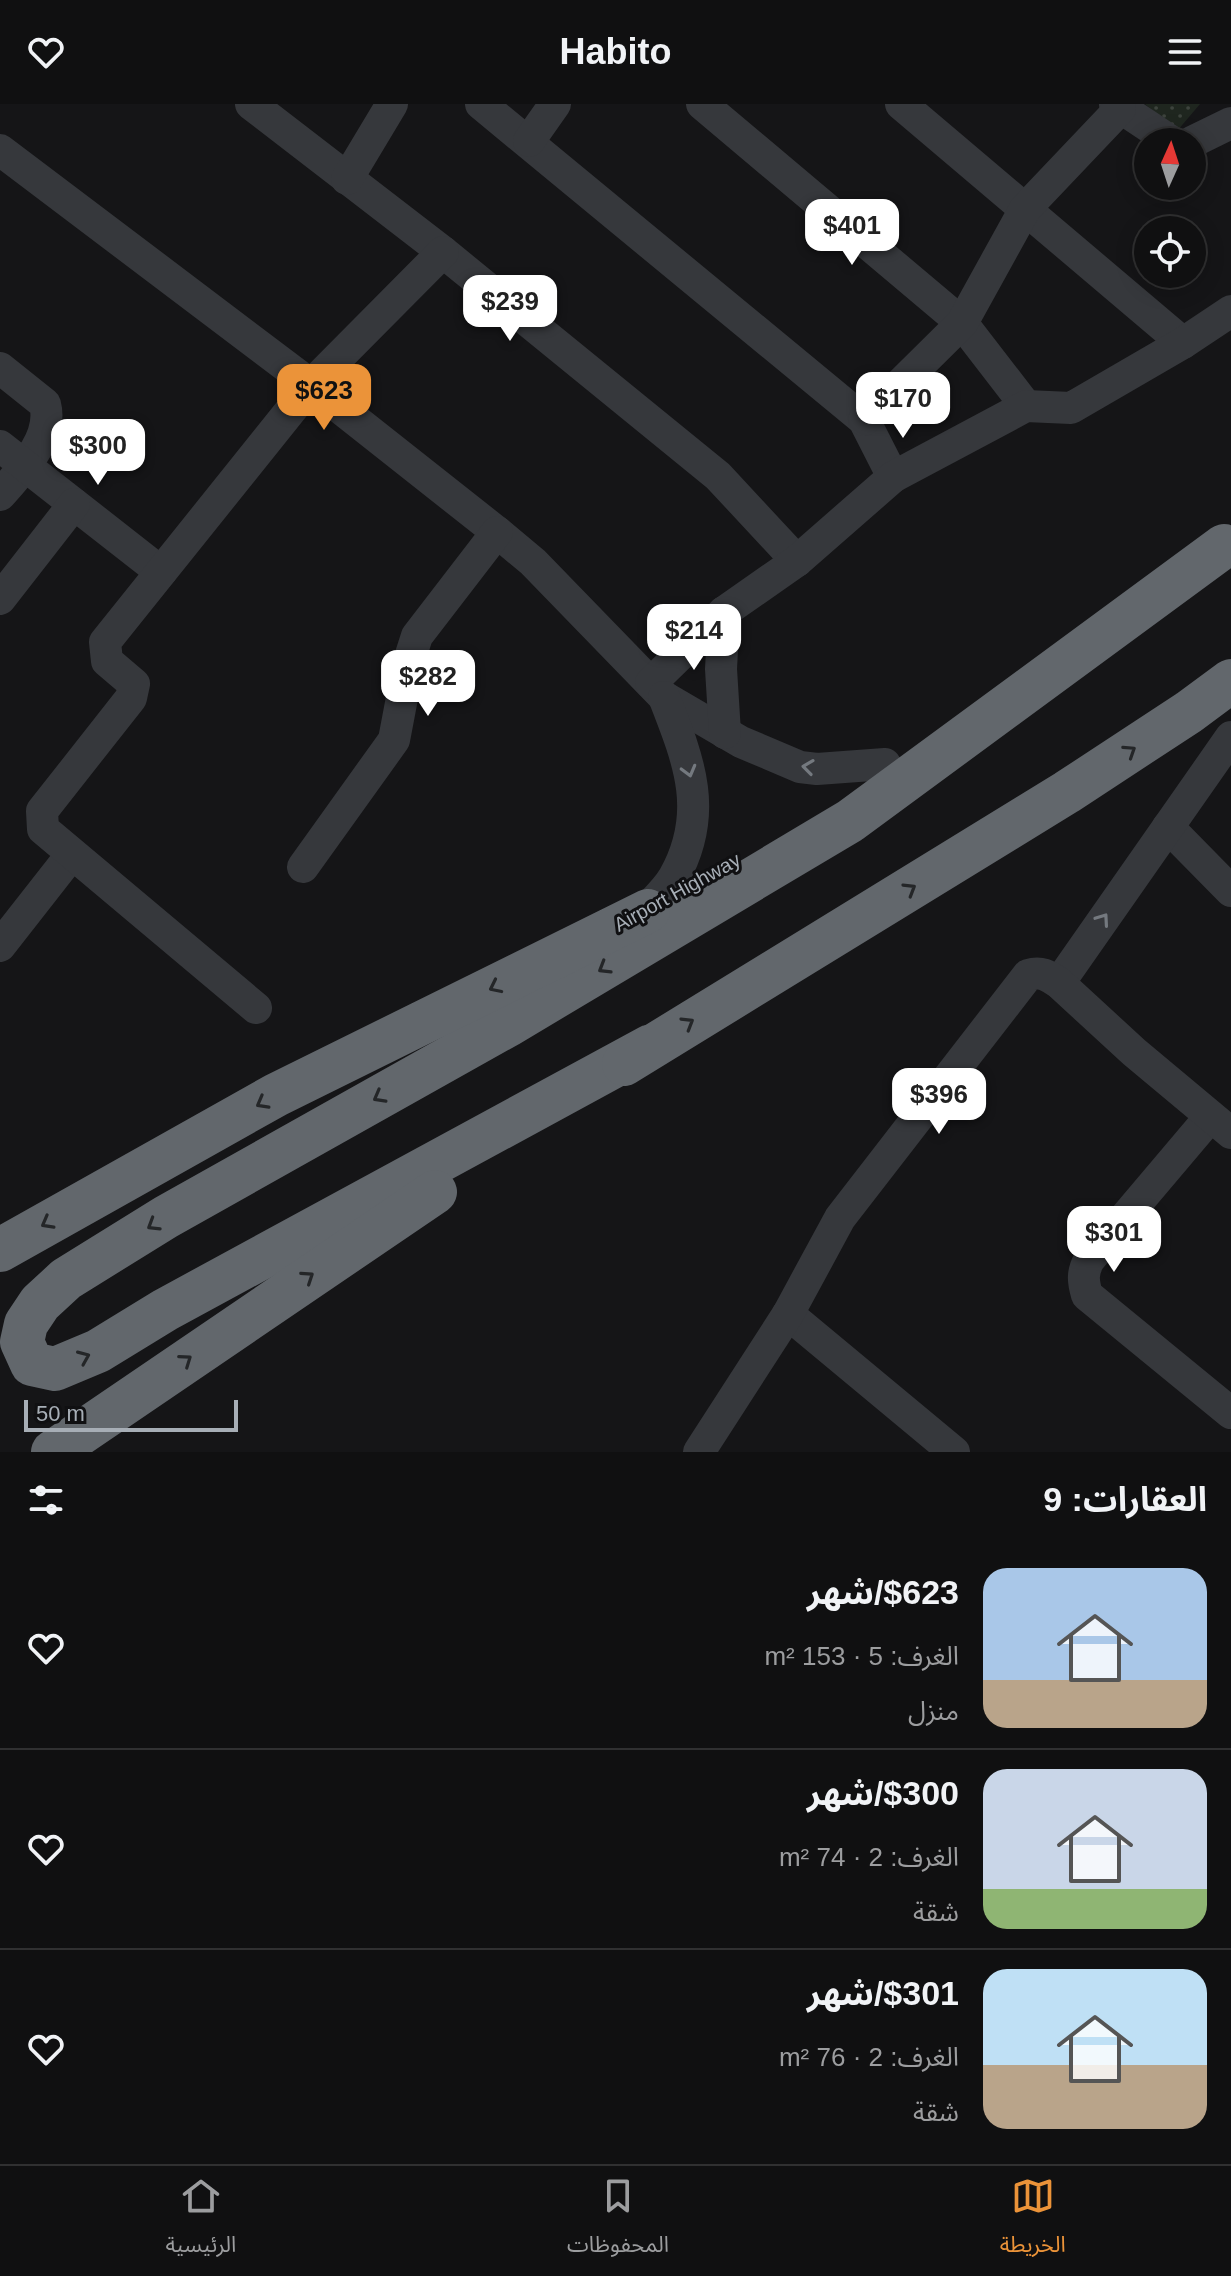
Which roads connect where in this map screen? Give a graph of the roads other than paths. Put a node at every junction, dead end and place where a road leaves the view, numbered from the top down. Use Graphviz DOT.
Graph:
graph roads {
  1 [pos="251,104"];
  2 [pos="392,104"];
  3 [pos="481,104"];
  4 [pos="555,104"];
  5 [pos="702,104"];
  6 [pos="901,104"];
  7 [pos="1118,106"];
  8 [pos="1231,123"];
  9 [pos="1151,128"];
  10 [pos="1206,135"];
  11 [pos="529,141"];
  12 [pos="0,150"];
  13 [pos="347,179"];
  14 [pos="1025,209"];
  15 [pos="443,252"];
  16 [pos="1231,311"];
  17 [pos="962,323"];
  18 [pos="1183,343"];
  19 [pos="0,368"];
  20 [pos="311,385"];
  21 [pos="1026,406"];
  22 [pos="864,420"];
  23 [pos="0,446"];
  24 [pos="25,466"];
  25 [pos="893,477"];
  26 [pos="0,495"];
  27 [pos="74,504"];
  28 [pos="497,532"];
  29 [pos="1228,544"];
  30 [pos="797,561"];
  31 [pos="161,572"];
  32 [pos="0,599"];
  33 [pos="724,612"];
  34 [pos="1231,681"];
  35 [pos="658,690"];
  36 [pos="725,733"];
  37 [pos="1231,737"];
  38 [pos="885,764"];
  39 [pos="1168,827"];
  40 [pos="72,854"];
  41 [pos="303,867"];
  42 [pos="1231,891"];
  43 [pos="641,915"];
  44 [pos="0,946"];
  45 [pos="1059,983"];
  46 [pos="256,1008"];
  47 [pos="649,1047"];
  48 [pos="1221,1125"];
  49 [pos="0,1250"];
  50 [pos="788,1314"];
  51 [pos="1231,1413"];
  52 [pos="53,1452"];
  53 [pos="699,1452"];
  54 [pos="954,1452"];
  1 -- 13 [label="street"];
  2 -- 13 [label="street"];
  3 -- 11 [label="street"];
  4 -- 11 [label="street"];
  5 -- 17 [label="street"];
  6 -- 14 [label="street"];
  7 -- 9 [label="street"];
  7 -- 14 [label="street"];
  8 -- 10 [label="street"];
  11 -- 22 [label="street"];
  12 -- 20 [label="street"];
  13 -- 15 [label="street"];
  14 -- 17 [label="street"];
  14 -- 18 [label="street"];
  15 -- 20 [label="street"];
  15 -- 30 [label="street"];
  16 -- 18 [label="street"];
  17 -- 21 [label="street"];
  17 -- 22 [label="street"];
  18 -- 21 [label="street"];
  19 -- 24 [label="street"];
  20 -- 28 [label="street"];
  20 -- 31 [label="street"];
  21 -- 25 [label="street"];
  22 -- 25 [label="street"];
  23 -- 24 [label="street"];
  24 -- 26 [label="street"];
  24 -- 27 [label="street"];
  25 -- 30 [label="street"];
  27 -- 31 [label="street"];
  27 -- 32 [label="street"];
  28 -- 35 [label="street"];
  28 -- 41 [label="street"];
  29 -- 38 [label="highway, Airport Highway"];
  29 -- 47 [label="highway, one-way"];
  30 -- 33 [label="street"];
  31 -- 40 [label="street"];
  33 -- 35 [label="street"];
  33 -- 36 [label="street"];
  47 -- 34 [label="highway, one-way"];
  35 -- 36 [label="street"];
  35 -- 43 [label="street, one-way"];
  38 -- 36 [label="street, one-way"];
  37 -- 39 [label="street"];
  38 -- 43 [label="highway, Airport Highway"];
  39 -- 42 [label="street"];
  45 -- 39 [label="street, one-way"];
  40 -- 44 [label="street"];
  40 -- 46 [label="street"];
  43 -- 49 [label="highway, Airport Highway, one-way"];
  45 -- 48 [label="street"];
  45 -- 50 [label="street"];
  52 -- 47 [label="highway, one-way"];
  48 -- 51 [label="street"];
  50 -- 53 [label="street"];
  50 -- 54 [label="street"];
}
